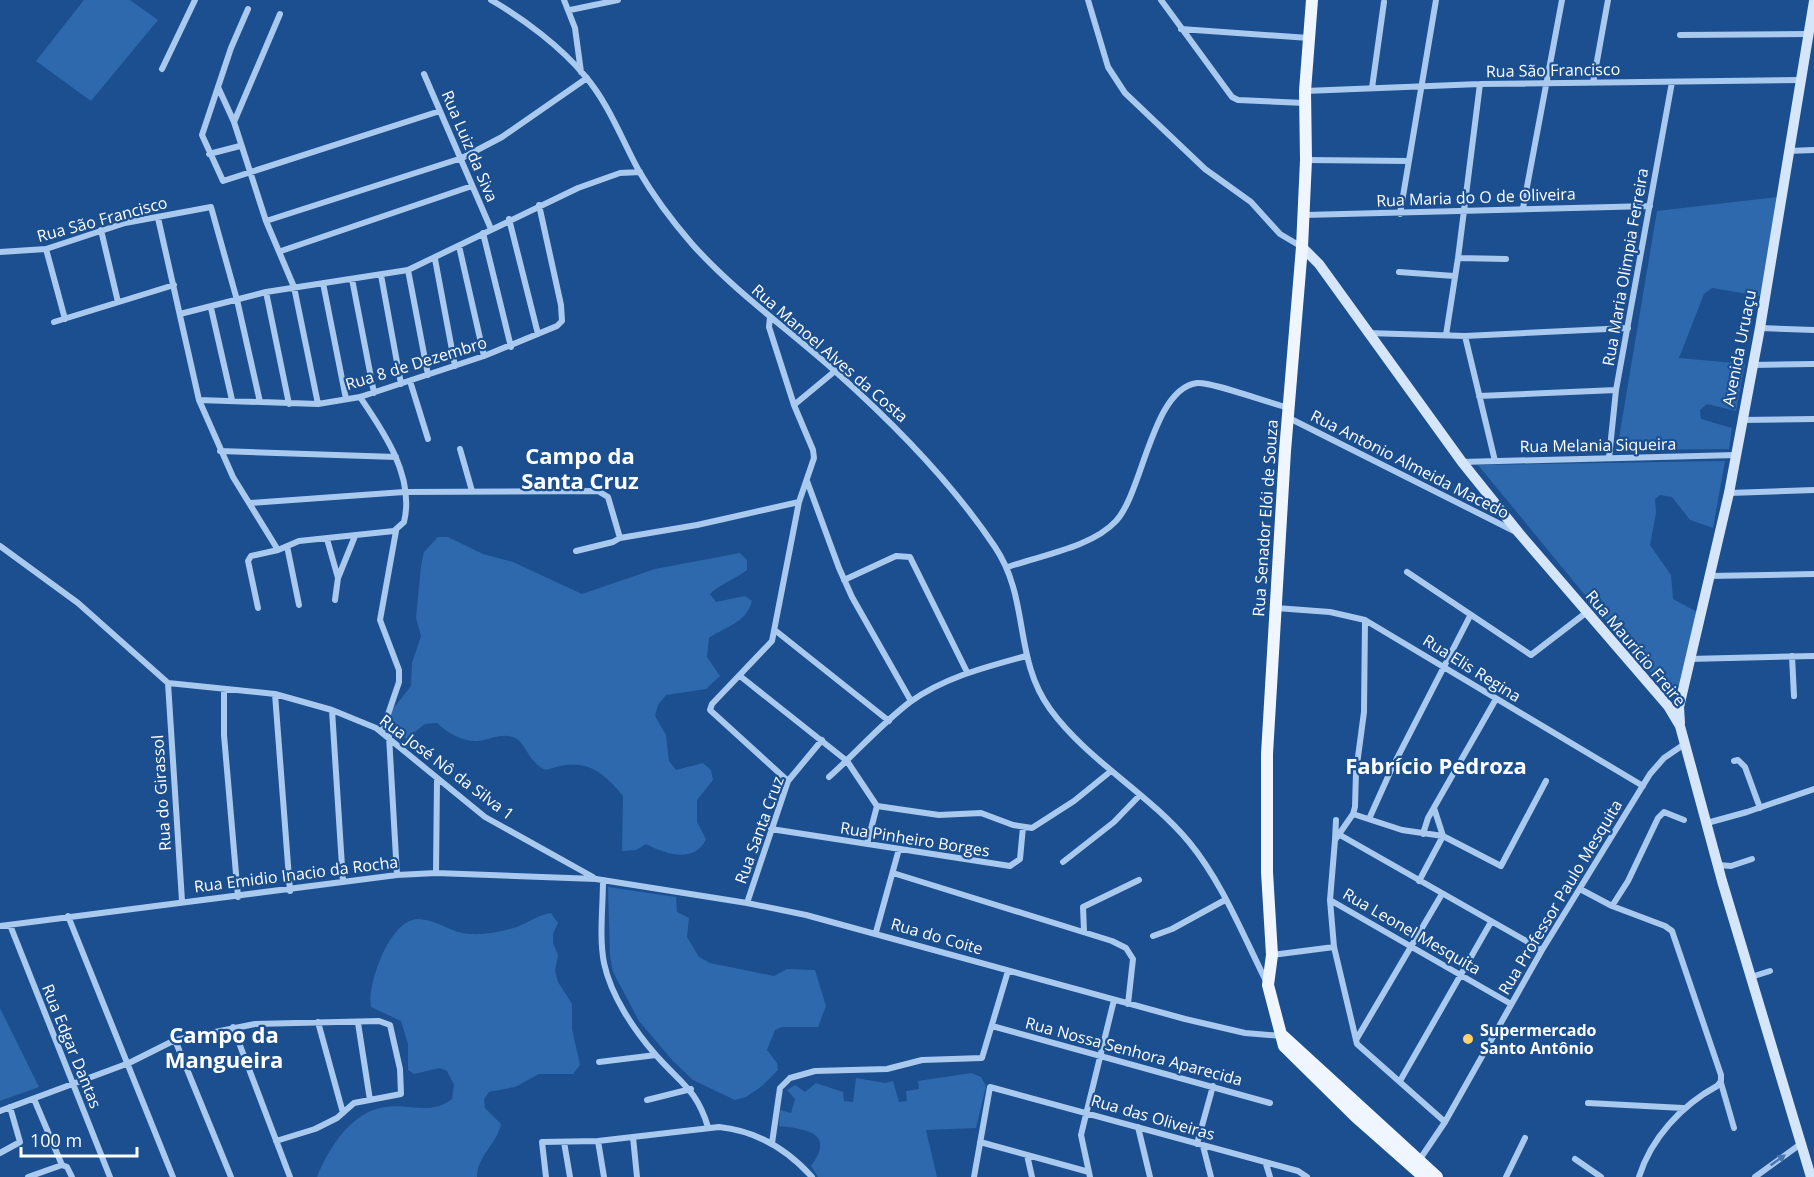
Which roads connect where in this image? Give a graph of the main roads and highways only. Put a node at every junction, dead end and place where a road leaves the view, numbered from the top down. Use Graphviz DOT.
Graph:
graph roads {
  1 [pos="1312,0"];
  2 [pos="1416,1165"];
  3 [pos="1424,1177"];
  4 [pos="1437,1177"];
  1 -- 2 [label="main road, Rua Senador Elói de Souza"];
  2 -- 3 [label="main road, Rua Senador Elói de Souza"];
  2 -- 4 [label="main road, Rua Senador Elói de Souza"];
}
